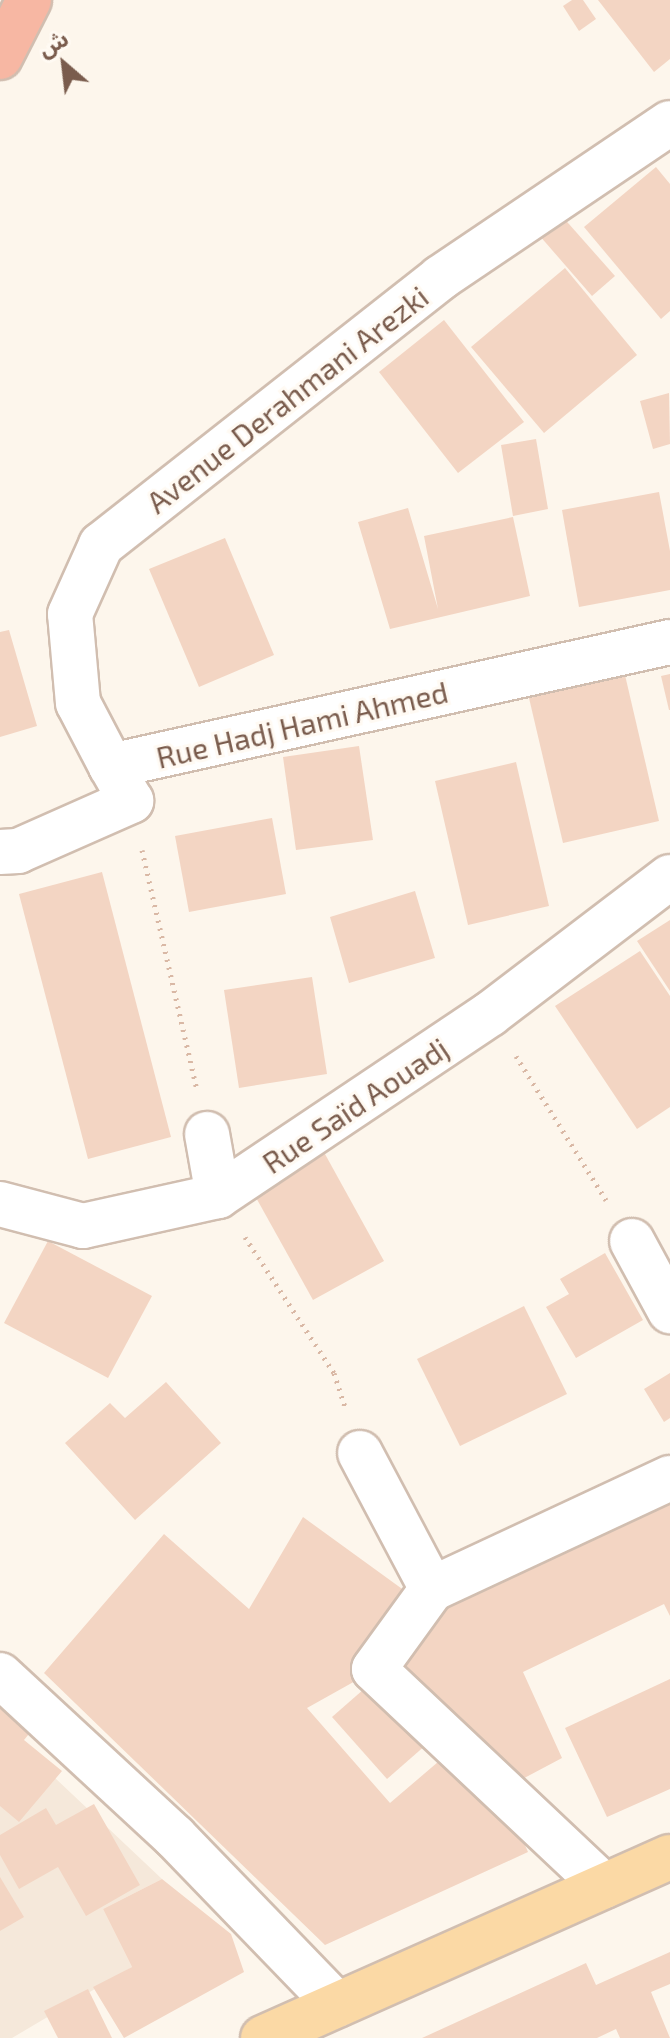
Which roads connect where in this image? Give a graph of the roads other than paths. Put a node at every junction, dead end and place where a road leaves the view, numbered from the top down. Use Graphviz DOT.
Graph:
graph roads {
  1 [pos="29,0"];
  2 [pos="0,57"];
  3 [pos="670,123"];
  4 [pos="670,642"];
  5 [pos="121,784"];
  6 [pos="0,852"];
  7 [pos="670,877"];
  8 [pos="207,1134"];
  9 [pos="218,1196"];
  10 [pos="0,1204"];
  11 [pos="632,1241"];
  12 [pos="670,1311"];
  13 [pos="360,1453"];
  14 [pos="670,1478"];
  15 [pos="432,1589"];
  16 [pos="0,1675"];
  17 [pos="670,1857"];
  18 [pos="604,1886"];
  19 [pos="337,2005"];
  20 [pos="278,2035"];
  1 -- 2 [label="highway"];
  3 -- 5 [label="street, Avenue Derahmani Arezki"];
  4 -- 5 [label="street, Rue Hadj Hami Ahmed"];
  5 -- 6 [label="street, Rue Hadj Hami Ahmed"];
  7 -- 9 [label="street, Rue Saïd Aouadj"];
  8 -- 9 [label="street"];
  9 -- 10 [label="street, Rue Saïd Aouadj"];
  11 -- 12 [label="street"];
  13 -- 15 [label="street"];
  14 -- 15 [label="street"];
  15 -- 18 [label="street"];
  16 -- 19 [label="street"];
  17 -- 18 [label="main road"];
  18 -- 19 [label="main road"];
  19 -- 20 [label="main road"];
}
